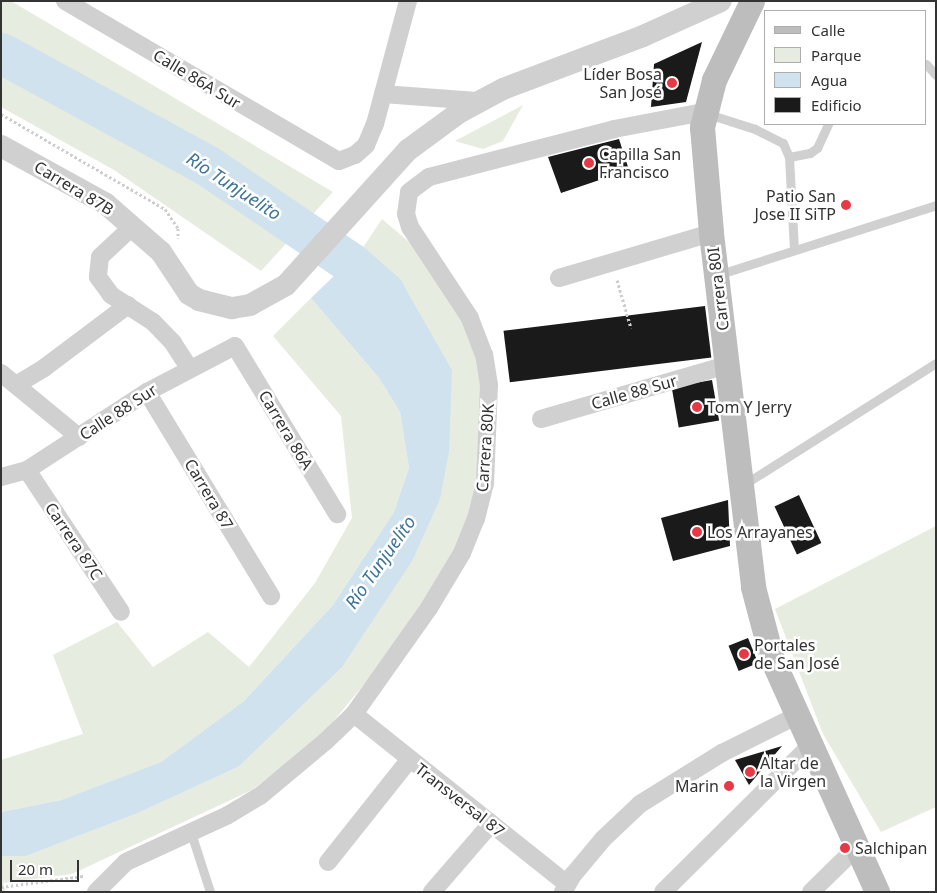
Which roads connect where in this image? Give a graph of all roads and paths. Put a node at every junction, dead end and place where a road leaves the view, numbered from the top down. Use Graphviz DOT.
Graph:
graph roads {
  1 [pos="408,1"];
  2 [pos="722,1"];
  3 [pos="752,1"];
  4 [pos="72,3"];
  5 [pos="927,65"];
  6 [pos="936,76"];
  7 [pos="383,94"];
  8 [pos="476,101"];
  9 [pos="704,112"];
  10 [pos="828,125"];
  11 [pos="1,146"];
  12 [pos="789,157"];
  13 [pos="936,206"];
  14 [pos="133,226"];
  15 [pos="711,233"];
  16 [pos="794,250"];
  17 [pos="612,262"];
  18 [pos="716,275"];
  19 [pos="559,278"];
  20 [pos="128,305"];
  21 [pos="630,328"];
  22 [pos="235,346"];
  23 [pos="936,363"];
  24 [pos="727,365"];
  25 [pos="190,369"];
  26 [pos="1,373"];
  27 [pos="16,385"];
  28 [pos="147,392"];
  29 [pos="541,419"];
  30 [pos="79,438"];
  31 [pos="27,470"];
  32 [pos="1,477"];
  33 [pos="740,486"];
  34 [pos="337,514"];
  35 [pos="270,596"];
  36 [pos="121,612"];
  37 [pos="354,714"];
  38 [pos="798,715"];
  39 [pos="811,745"];
  40 [pos="409,760"];
  41 [pos="491,824"];
  42 [pos="190,833"];
  43 [pos="857,847"];
  44 [pos="328,862"];
  45 [pos="113,872"];
  46 [pos="1,887"];
  47 [pos="565,888"];
  48 [pos="96,892"];
  49 [pos="210,892"];
  50 [pos="432,892"];
  51 [pos="663,892"];
  52 [pos="811,892"];
  53 [pos="877,892"];
  1 -- 7 [label="street"];
  2 -- 8 [label="street"];
  3 -- 9 [label="main road, Carrera 80I"];
  4 -- 7 [label="street, Calle 86A Sur"];
  5 -- 6 [label="lane"];
  7 -- 8 [label="street"];
  8 -- 14 [label="street, Carrera 87B"];
  9 -- 12 [label="lane"];
  9 -- 15 [label="main road, Carrera 80I"];
  9 -- 37 [label="street, Carrera 80K"];
  10 -- 12 [label="lane"];
  11 -- 14 [label="street, Carrera 87B"];
  12 -- 16 [label="lane"];
  13 -- 16 [label="lane"];
  14 -- 20 [label="street"];
  15 -- 17 [label="street"];
  15 -- 18 [label="main road, Carrera 80I"];
  16 -- 18 [label="lane"];
  17 -- 19 [label="street"];
  17 -- 21 [label="path"];
  18 -- 24 [label="main road, Carrera 80I"];
  20 -- 25 [label="street"];
  20 -- 27 [label="street"];
  22 -- 25 [label="street, Calle 88 Sur"];
  22 -- 34 [label="street, Carrera 86A"];
  23 -- 33 [label="lane"];
  24 -- 29 [label="street, Calle 88 Sur"];
  24 -- 33 [label="main road, Carrera 80I"];
  25 -- 28 [label="street, Calle 88 Sur"];
  26 -- 27 [label="street"];
  27 -- 30 [label="street"];
  28 -- 30 [label="street, Calle 88 Sur"];
  28 -- 35 [label="street, Carrera 87"];
  30 -- 31 [label="street, Calle 88 Sur"];
  31 -- 32 [label="street, Calle 88 Sur"];
  31 -- 36 [label="street, Carrera 87C"];
  33 -- 38 [label="main road, Carrera 80I"];
  37 -- 40 [label="street, Transversal 87"];
  37 -- 42 [label="street, Carrera 80K"];
  38 -- 39 [label="main road, Carrera 80I"];
  38 -- 47 [label="street"];
  39 -- 43 [label="main road, Carrera 80I"];
  39 -- 51 [label="street"];
  40 -- 41 [label="street, Transversal 87"];
  40 -- 44 [label="street"];
  41 -- 47 [label="street, Transversal 87"];
  41 -- 50 [label="street"];
  42 -- 45 [label="street, Carrera 80K"];
  42 -- 49 [label="lane"];
  43 -- 52 [label="street"];
  43 -- 53 [label="main road, Carrera 80I"];
  45 -- 46 [label="path"];
  45 -- 48 [label="street, Carrera 80K"];
}
